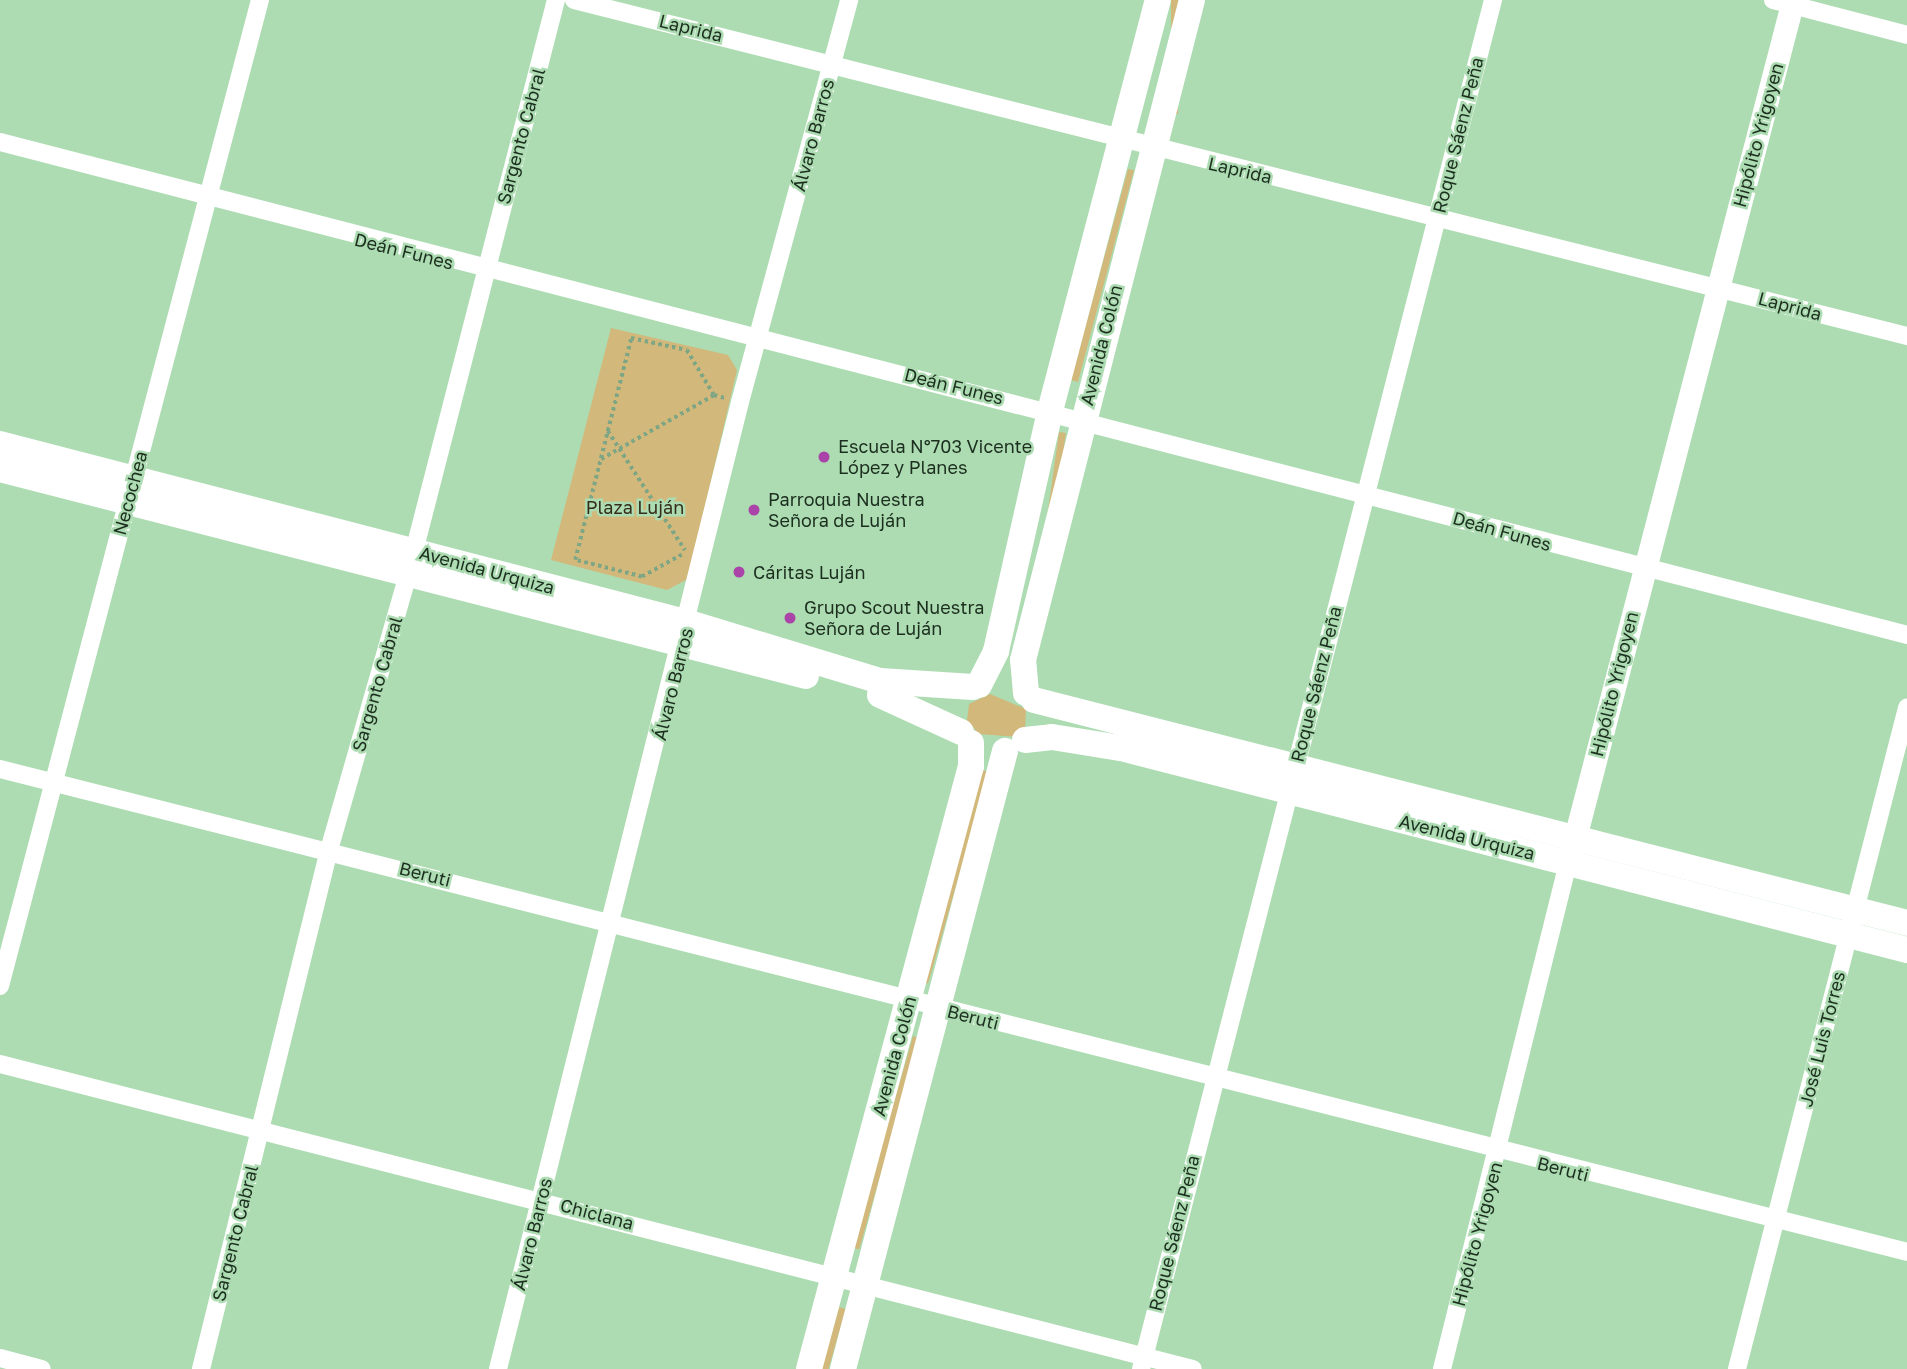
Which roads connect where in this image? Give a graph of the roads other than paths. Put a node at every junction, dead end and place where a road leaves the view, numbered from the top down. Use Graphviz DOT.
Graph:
graph roads {
  1 [pos="260,0"];
  2 [pos="556,0"];
  3 [pos="574,0"];
  4 [pos="849,0"];
  5 [pos="1158,0"];
  6 [pos="1192,0"];
  7 [pos="1493,0"];
  8 [pos="1786,2"];
  9 [pos="1907,34"];
  10 [pos="833,63"];
  11 [pos="1119,137"];
  12 [pos="0,142"];
  13 [pos="1149,148"];
  14 [pos="208,201"];
  15 [pos="1437,216"];
  16 [pos="486,272"];
  17 [pos="1718,287"];
  18 [pos="758,336"];
  19 [pos="1907,336"];
  20 [pos="1050,411"];
  21 [pos="1083,420"];
  22 [pos="0,444"];
  23 [pos="0,469"];
  24 [pos="131,489"];
  25 [pos="1363,492"];
  26 [pos="410,563"];
  27 [pos="1642,570"];
  28 [pos="686,634"];
  29 [pos="1907,635"];
  30 [pos="976,686"];
  31 [pos="1030,696"];
  32 [pos="1907,708"];
  33 [pos="966,737"];
  34 [pos="1015,745"];
  35 [pos="1296,766"];
  36 [pos="0,769"];
  37 [pos="51,783"];
  38 [pos="1290,792"];
  39 [pos="329,850"];
  40 [pos="1571,853"];
  41 [pos="614,922"];
  42 [pos="1852,923"];
  43 [pos="1907,923"];
  44 [pos="1907,950"];
  45 [pos="0,986"];
  46 [pos="909,1001"];
  47 [pos="940,1009"];
  48 [pos="0,1063"];
  49 [pos="1212,1079"];
  50 [pos="259,1132"];
  51 [pos="1499,1153"];
  52 [pos="541,1199"];
  53 [pos="1775,1221"];
  54 [pos="1907,1252"];
  55 [pos="834,1275"];
  56 [pos="864,1283"];
  57 [pos="0,1358"];
  58 [pos="1142,1363"];
  59 [pos="41,1369"];
  60 [pos="201,1369"];
  61 [pos="498,1369"];
  62 [pos="809,1369"];
  63 [pos="843,1369"];
  64 [pos="1194,1369"];
  65 [pos="1442,1369"];
  66 [pos="1737,1369"];
  1 -- 14 [label="street, Necochea"];
  2 -- 16 [label="street, Sargento Cabral"];
  3 -- 10 [label="street, Laprida"];
  4 -- 10 [label="street, Álvaro Barros"];
  5 -- 11 [label="main road, Avenida Colón"];
  6 -- 13 [label="main road, Avenida Colón"];
  7 -- 15 [label="street, Roque Sáenz Peña"];
  8 -- 9 [label="street"];
  8 -- 17 [label="street, Hipólito Yrigoyen"];
  10 -- 11 [label="street, Laprida"];
  10 -- 18 [label="street, Álvaro Barros"];
  11 -- 13 [label="street, Laprida"];
  11 -- 20 [label="main road, Avenida Colón"];
  12 -- 14 [label="street, Deán Funes"];
  13 -- 15 [label="street, Laprida"];
  13 -- 21 [label="main road, Avenida Colón"];
  14 -- 16 [label="street, Deán Funes"];
  14 -- 24 [label="street, Necochea"];
  15 -- 17 [label="street, Laprida"];
  15 -- 25 [label="street, Roque Sáenz Peña"];
  16 -- 18 [label="street, Deán Funes"];
  16 -- 26 [label="street, Sargento Cabral"];
  17 -- 19 [label="street, Laprida"];
  17 -- 27 [label="street, Hipólito Yrigoyen"];
  18 -- 20 [label="street, Deán Funes"];
  18 -- 28 [label="street, Álvaro Barros"];
  20 -- 21 [label="street, Deán Funes"];
  20 -- 30 [label="main road, Avenida Colón"];
  21 -- 25 [label="street, Deán Funes"];
  21 -- 31 [label="main road, Avenida Colón"];
  22 -- 24 [label="main road, Avenida Urquiza"];
  23 -- 24 [label="main road, Avenida Urquiza"];
  24 -- 26 [label="main road, Avenida Urquiza"];
  24 -- 37 [label="street, Necochea"];
  25 -- 27 [label="street, Deán Funes"];
  25 -- 35 [label="street, Roque Sáenz Peña"];
  26 -- 28 [label="main road, Avenida Urquiza"];
  26 -- 39 [label="street, Sargento Cabral"];
  27 -- 29 [label="street, Deán Funes"];
  27 -- 40 [label="street, Hipólito Yrigoyen"];
  28 -- 30 [label="main road, Avenida Urquiza"];
  28 -- 33 [label="main road, Avenida Urquiza"];
  28 -- 41 [label="street, Álvaro Barros"];
  30 -- 31 [label="main road"];
  30 -- 33 [label="main road"];
  31 -- 34 [label="main road"];
  31 -- 35 [label="main road, Avenida Urquiza"];
  32 -- 42 [label="street, José Luis Torres"];
  33 -- 34 [label="main road"];
  33 -- 46 [label="main road, Avenida Colón"];
  34 -- 38 [label="main road, Avenida Urquiza"];
  34 -- 47 [label="main road, Avenida Colón"];
  35 -- 38 [label="street, Roque Sáenz Peña"];
  35 -- 40 [label="main road, Avenida Urquiza"];
  36 -- 37 [label="street, Beruti"];
  37 -- 39 [label="street, Beruti"];
  37 -- 45 [label="street, Necochea"];
  38 -- 40 [label="main road, Avenida Urquiza"];
  38 -- 49 [label="street, Roque Sáenz Peña"];
  39 -- 41 [label="street, Beruti"];
  39 -- 50 [label="street, Sargento Cabral"];
  40 -- 42 [label="main road, Avenida Urquiza"];
  40 -- 51 [label="street, Hipólito Yrigoyen"];
  41 -- 46 [label="street, Beruti"];
  41 -- 52 [label="street, Álvaro Barros"];
  42 -- 43 [label="main road, Avenida Urquiza"];
  42 -- 44 [label="main road, Avenida Urquiza"];
  42 -- 53 [label="street, José Luis Torres"];
  46 -- 47 [label="street, Beruti"];
  46 -- 55 [label="main road, Avenida Colón"];
  47 -- 49 [label="street, Beruti"];
  47 -- 56 [label="main road, Avenida Colón"];
  48 -- 50 [label="street, Chiclana"];
  49 -- 51 [label="street, Beruti"];
  49 -- 58 [label="street, Roque Sáenz Peña"];
  50 -- 52 [label="street, Chiclana"];
  50 -- 60 [label="street, Sargento Cabral"];
  51 -- 53 [label="street, Beruti"];
  51 -- 65 [label="street, Hipólito Yrigoyen"];
  52 -- 55 [label="street, Chiclana"];
  52 -- 61 [label="street, Álvaro Barros"];
  53 -- 54 [label="street, Beruti"];
  53 -- 66 [label="street, José Luis Torres"];
  55 -- 56 [label="street, Chiclana"];
  55 -- 62 [label="main road, Avenida Colón"];
  56 -- 58 [label="street, Chiclana"];
  56 -- 63 [label="main road, Avenida Colón"];
  57 -- 59 [label="street"];
  58 -- 64 [label="street, Chiclana"];
}
